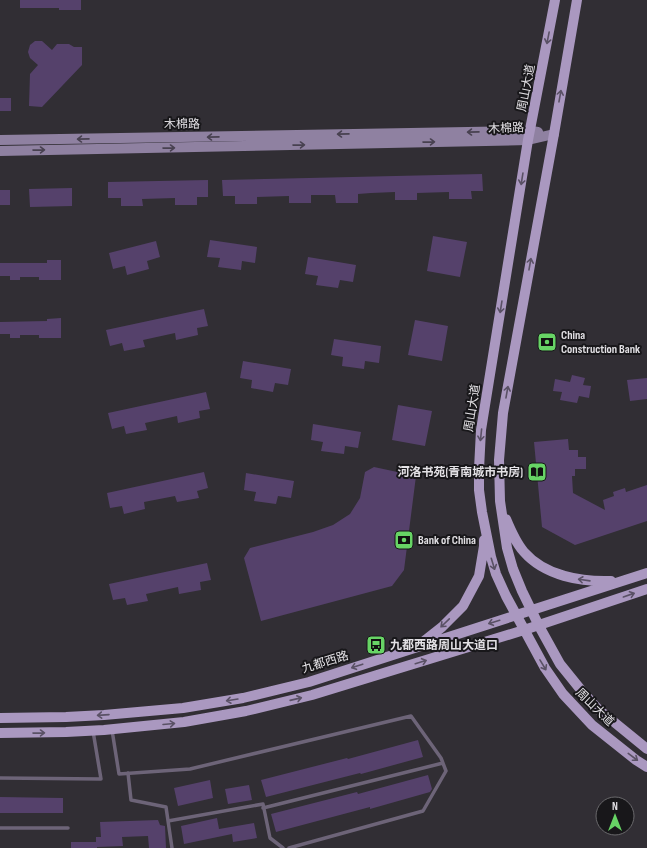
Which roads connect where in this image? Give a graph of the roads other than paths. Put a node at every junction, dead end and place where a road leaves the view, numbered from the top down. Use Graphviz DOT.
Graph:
graph roads {
  1 [pos="555,0"];
  2 [pos="577,0"];
  3 [pos="554,134"];
  4 [pos="530,136"];
  5 [pos="0,140"];
  6 [pos="0,151"];
  7 [pos="500,501"];
  8 [pos="482,512"];
  9 [pos="647,573"];
  10 [pos="623,581"];
  11 [pos="647,589"];
  12 [pos="532,610"];
  13 [pos="517,615"];
  14 [pos="539,626"];
  15 [pos="524,630"];
  16 [pos="416,646"];
  17 [pos="0,718"];
  18 [pos="112,729"];
  19 [pos="93,730"];
  20 [pos="0,733"];
  21 [pos="647,749"];
  22 [pos="443,763"];
  23 [pos="647,767"];
  24 [pos="128,773"];
  25 [pos="0,778"];
  26 [pos="263,808"];
  27 [pos="168,821"];
  28 [pos="0,828"];
  29 [pos="68,828"];
  30 [pos="172,848"];
  31 [pos="283,848"];
  32 [pos="289,848"];
  1 -- 4 [label="main road, 周山大道, one-way"];
  3 -- 2 [label="main road, 周山大道, one-way"];
  3 -- 4 [label="main road, 木棉路"];
  7 -- 3 [label="main road, 周山大道, one-way"];
  4 -- 5 [label="main road, 木棉路, one-way"];
  6 -- 4 [label="main road, 木棉路, one-way"];
  4 -- 8 [label="main road, 周山大道, one-way"];
  10 -- 7 [label="main road, one-way"];
  7 -- 12 [label="main road, 周山大道"];
  8 -- 13 [label="main road, 周山大道, one-way"];
  8 -- 16 [label="main road, one-way"];
  9 -- 10 [label="main road, 九都西路"];
  10 -- 12 [label="main road, 九都西路"];
  14 -- 11 [label="main road, one-way"];
  12 -- 13 [label="main road, 九都西路"];
  12 -- 14 [label="main road, 周山大道"];
  13 -- 15 [label="main road, 周山大道"];
  13 -- 16 [label="main road, 九都西路, one-way"];
  14 -- 15 [label="main road"];
  14 -- 21 [label="main road, 周山大道"];
  18 -- 15 [label="main road, one-way"];
  15 -- 23 [label="main road, 周山大道, one-way"];
  16 -- 17 [label="main road, 九都西路, one-way"];
  18 -- 19 [label="main road"];
  18 -- 24 [label="lane"];
  20 -- 19 [label="main road, one-way"];
  19 -- 25 [label="lane"];
  22 -- 24 [label="lane"];
  22 -- 26 [label="lane"];
  22 -- 32 [label="lane"];
  24 -- 27 [label="lane"];
  26 -- 27 [label="lane"];
  26 -- 31 [label="lane"];
  27 -- 30 [label="lane"];
  28 -- 29 [label="lane"];
}
